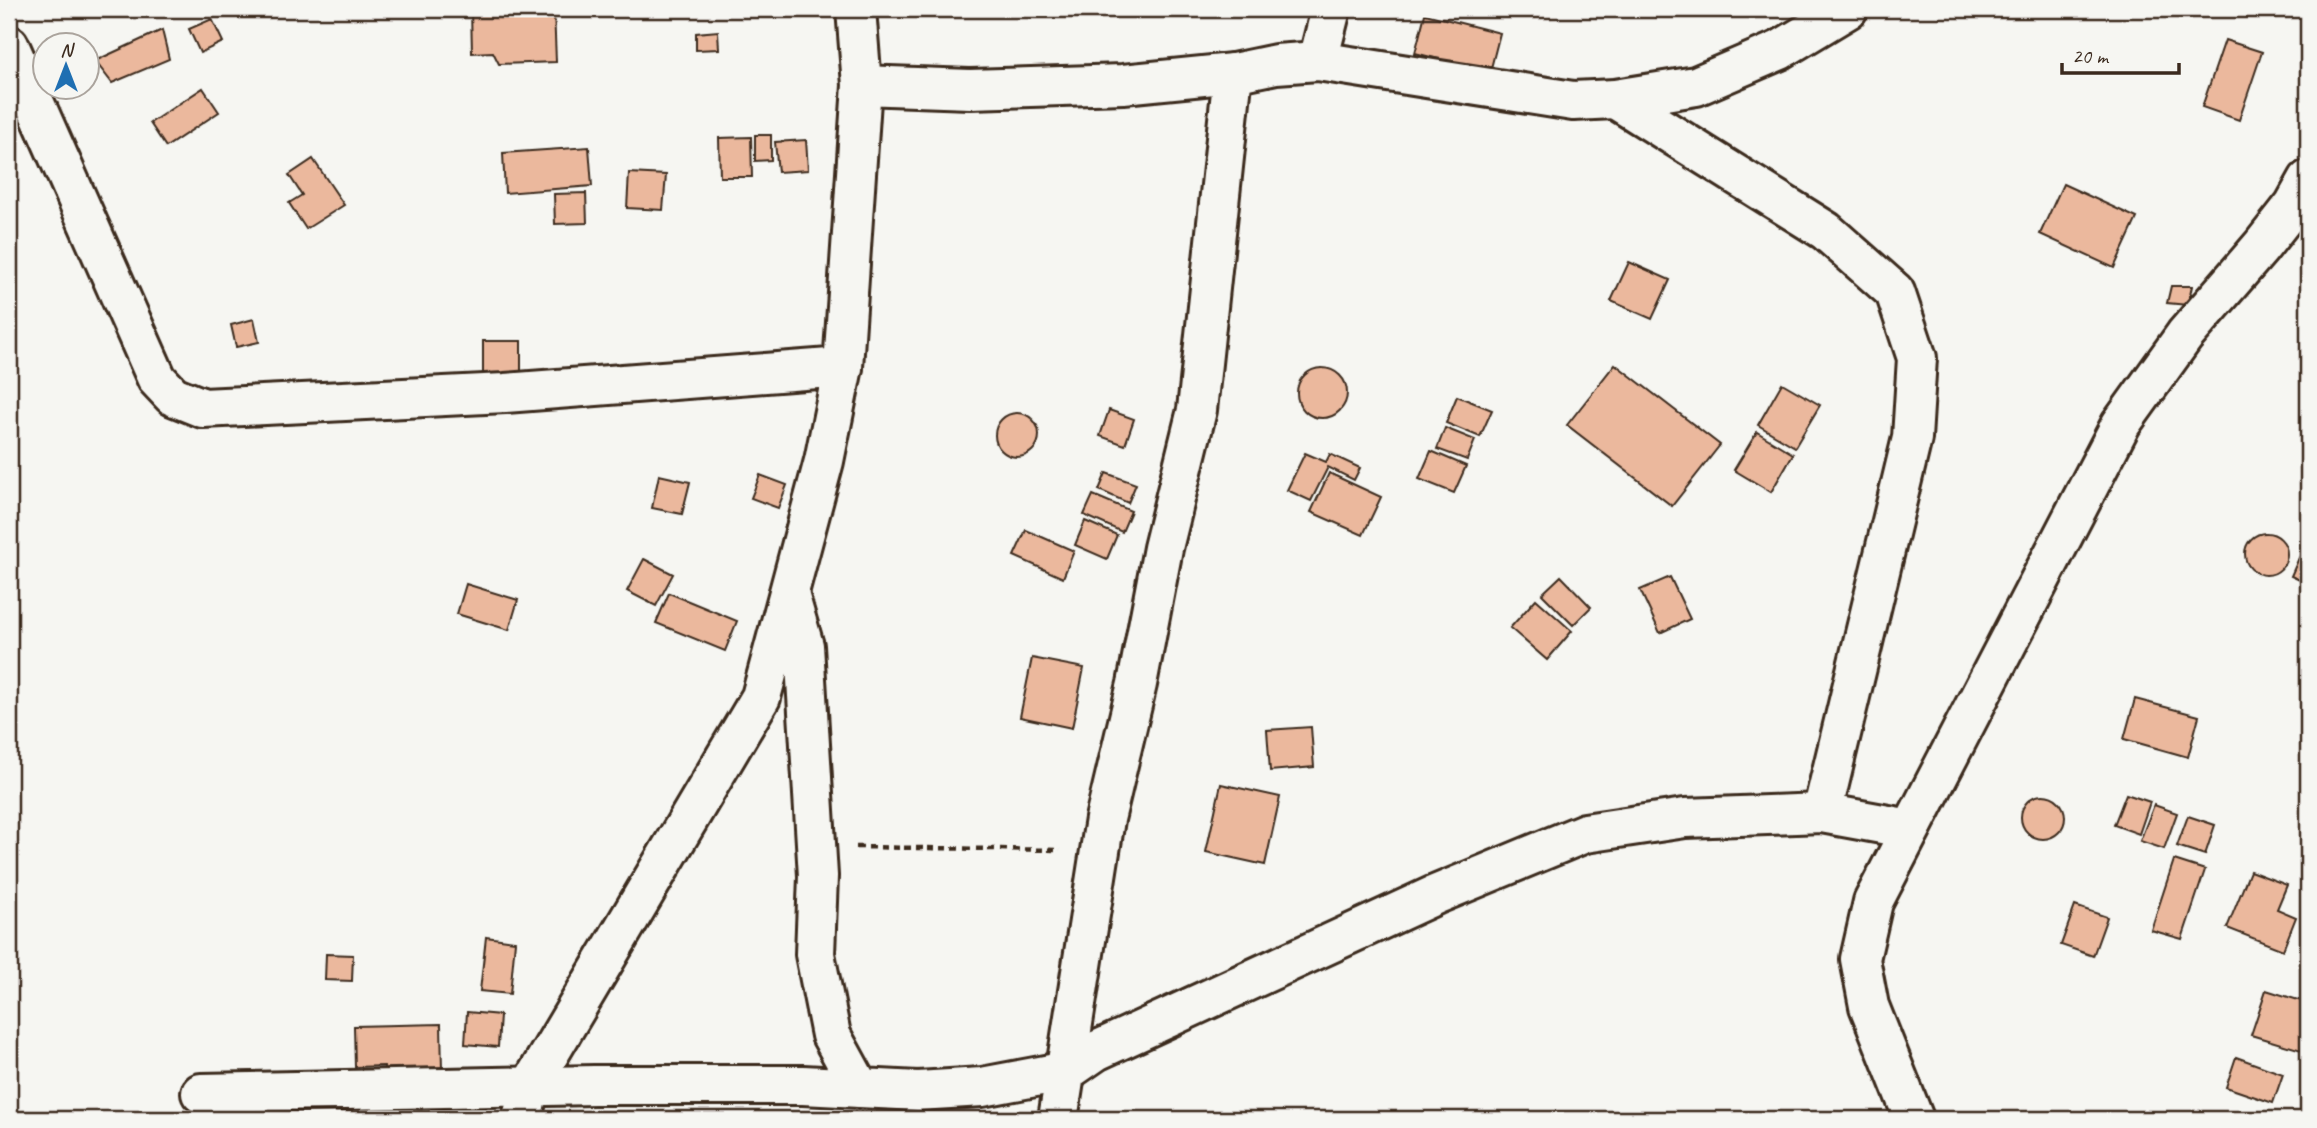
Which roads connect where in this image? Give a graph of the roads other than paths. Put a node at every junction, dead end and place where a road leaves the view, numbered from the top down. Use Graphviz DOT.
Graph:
graph roads {
  1 [pos="856,9"];
  2 [pos="1331,9"];
  3 [pos="1849,9"];
  4 [pos="9,45"];
  5 [pos="1318,61"];
  6 [pos="1233,73"];
  7 [pos="862,85"];
  8 [pos="1615,99"];
  9 [pos="2308,180"];
  10 [pos="843,367"];
  11 [pos="789,594"];
  12 [pos="1822,813"];
  13 [pos="1910,829"];
  14 [pos="1067,1071"];
  15 [pos="860,1088"];
  16 [pos="201,1093"];
  17 [pos="525,1104"];
  18 [pos="1058,1119"];
  19 [pos="1914,1119"];
  1 -- 7 [label="street"];
  2 -- 5 [label="street"];
  3 -- 8 [label="street"];
  4 -- 10 [label="street"];
  5 -- 6 [label="street"];
  5 -- 8 [label="street"];
  6 -- 7 [label="street"];
  6 -- 14 [label="street"];
  7 -- 10 [label="street"];
  8 -- 12 [label="street"];
  9 -- 13 [label="street"];
  10 -- 11 [label="street"];
  11 -- 15 [label="street"];
  11 -- 17 [label="street"];
  12 -- 13 [label="street"];
  12 -- 14 [label="street"];
  13 -- 19 [label="street"];
  14 -- 15 [label="street"];
  14 -- 18 [label="street"];
  15 -- 17 [label="street"];
  16 -- 17 [label="street"];
}
